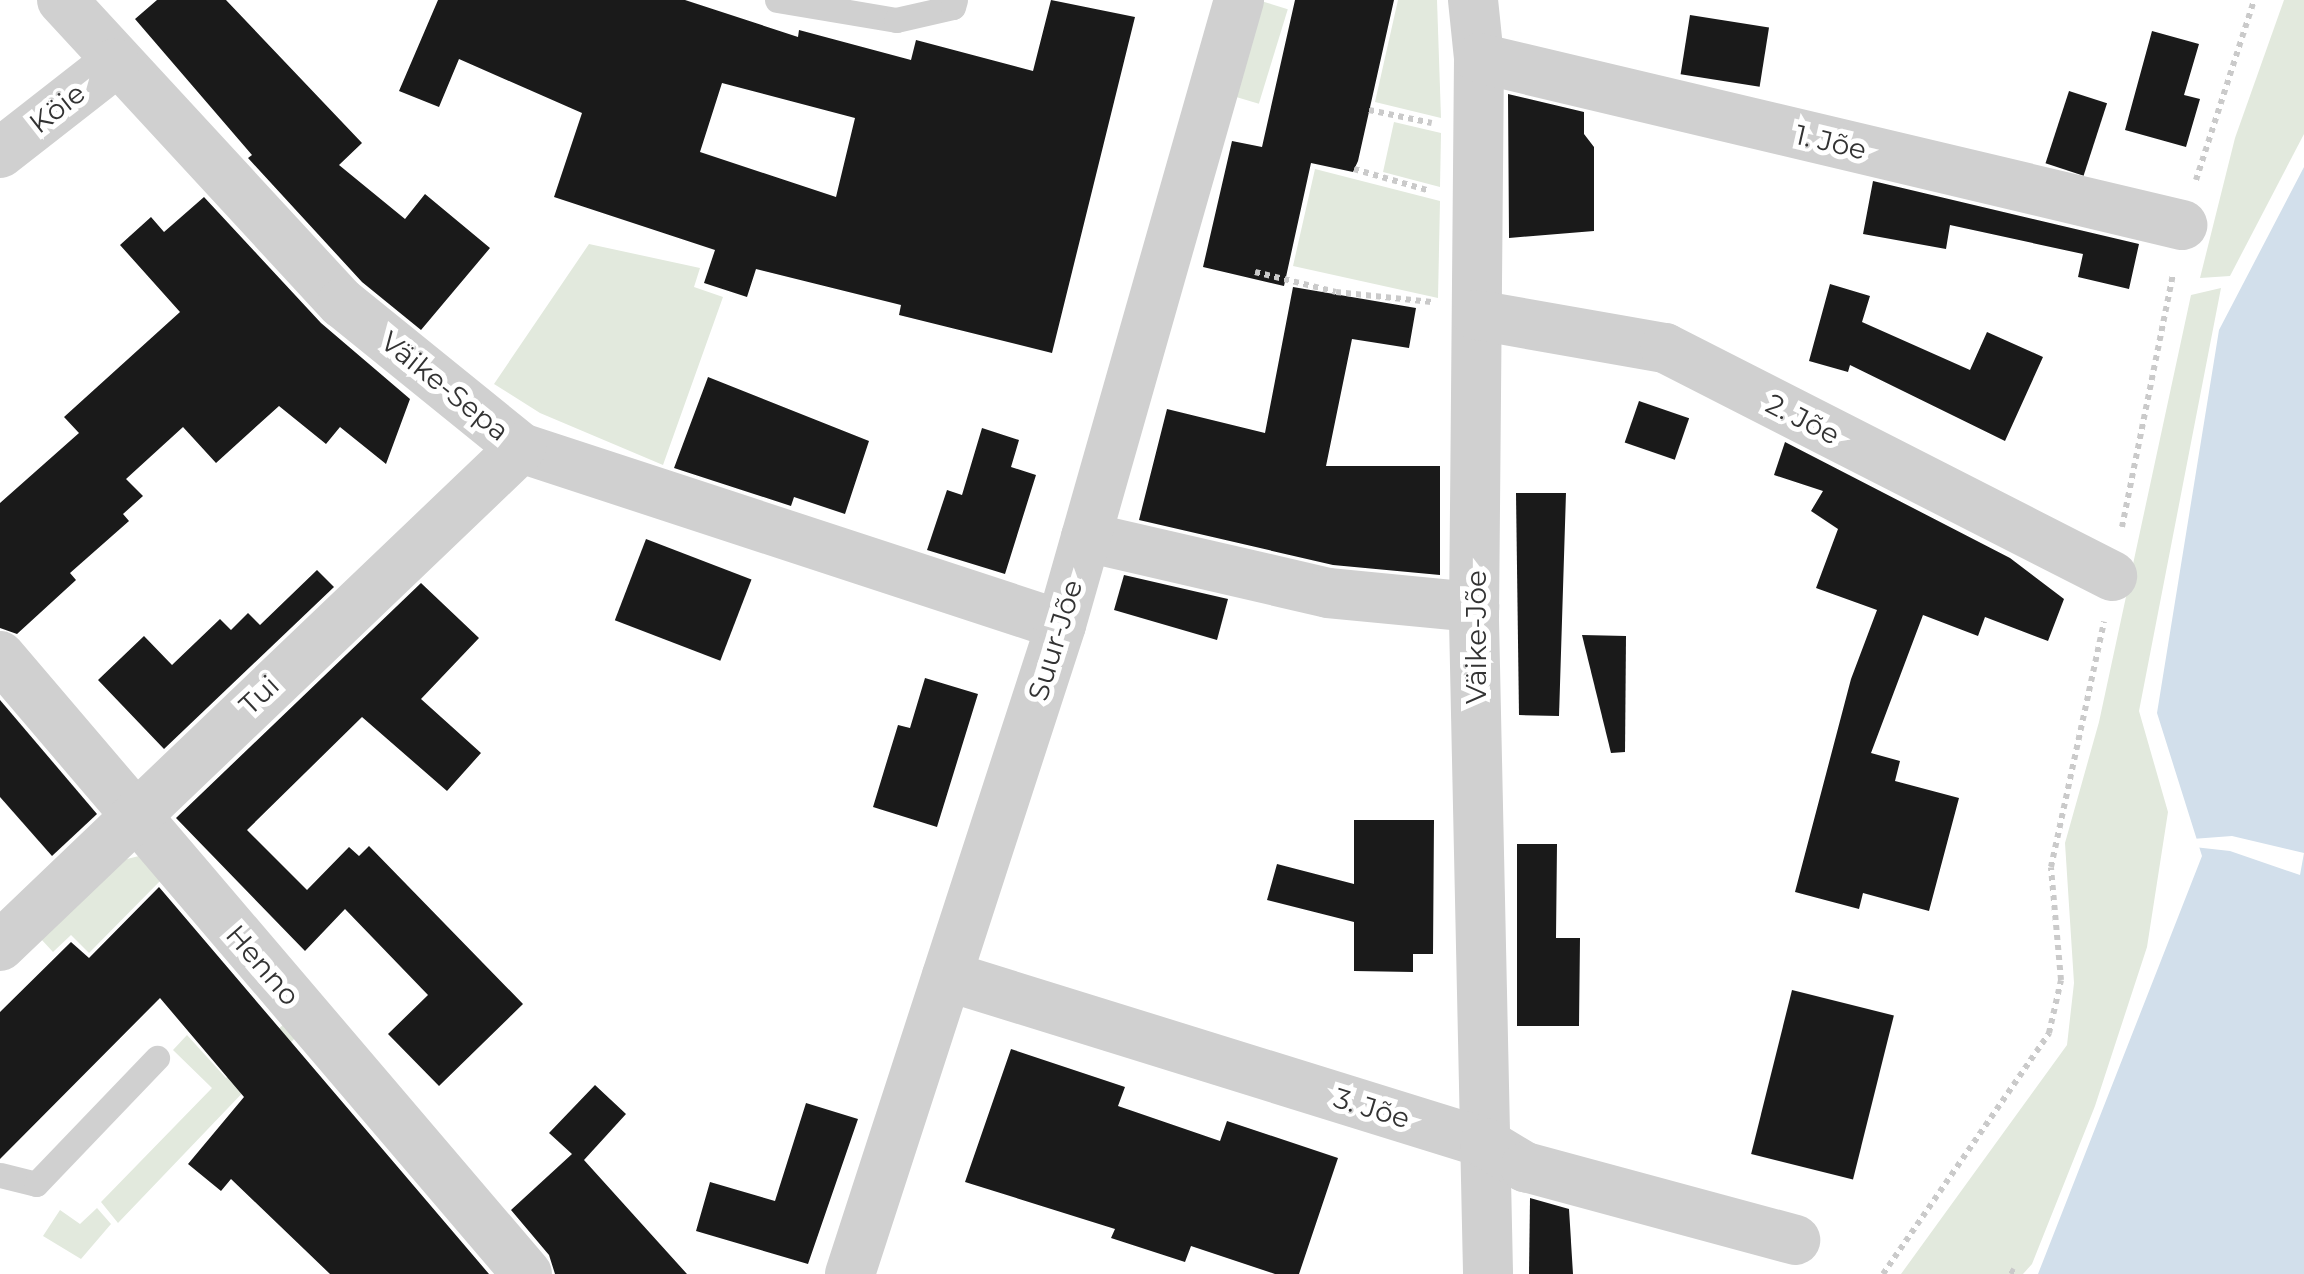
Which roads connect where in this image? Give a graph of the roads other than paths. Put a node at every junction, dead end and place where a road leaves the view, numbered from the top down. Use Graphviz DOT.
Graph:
graph roads {
  1 [pos="62,0"];
  2 [pos="777,0"];
  3 [pos="956,0"];
  4 [pos="1238,0"];
  5 [pos="1473,0"];
  6 [pos="1480,58"];
  7 [pos="114,64"];
  8 [pos="0,153"];
  9 [pos="2182,226"];
  10 [pos="1463,309"];
  11 [pos="521,448"];
  12 [pos="1086,538"];
  13 [pos="2112,576"];
  14 [pos="1474,607"];
  15 [pos="1061,625"];
  16 [pos="0,656"];
  17 [pos="132,814"];
  18 [pos="0,946"];
  19 [pos="948,976"];
  20 [pos="156,1058"];
  21 [pos="1485,1143"];
  22 [pos="0,1174"];
  23 [pos="1796,1240"];
  24 [pos="527,1274"];
  25 [pos="850,1274"];
  26 [pos="1488,1274"];
  1 -- 7 [label="street, Väike-Sepa"];
  2 -- 3 [label="lane"];
  4 -- 12 [label="street, Suur-Jõe"];
  5 -- 6 [label="street, Väike-Jõe"];
  6 -- 9 [label="street, 1. Jõe"];
  6 -- 10 [label="street, Väike-Jõe"];
  7 -- 8 [label="street, Köie"];
  7 -- 11 [label="street, Väike-Sepa"];
  10 -- 13 [label="street, 2. Jõe"];
  10 -- 14 [label="street, Väike-Jõe"];
  11 -- 15 [label="street, Väike-Sepa"];
  11 -- 17 [label="street, Tui"];
  12 -- 14 [label="street"];
  12 -- 15 [label="street, Suur-Jõe"];
  14 -- 21 [label="street, Väike-Jõe"];
  15 -- 19 [label="street, Suur-Jõe"];
  16 -- 17 [label="street, Henno"];
  17 -- 18 [label="street, Tui"];
  17 -- 24 [label="street, Henno"];
  19 -- 21 [label="street, 3. Jõe"];
  19 -- 25 [label="street, Suur-Jõe"];
  20 -- 22 [label="lane"];
  21 -- 23 [label="street, 3. Jõe"];
  21 -- 26 [label="street, Väike-Jõe"];
}
